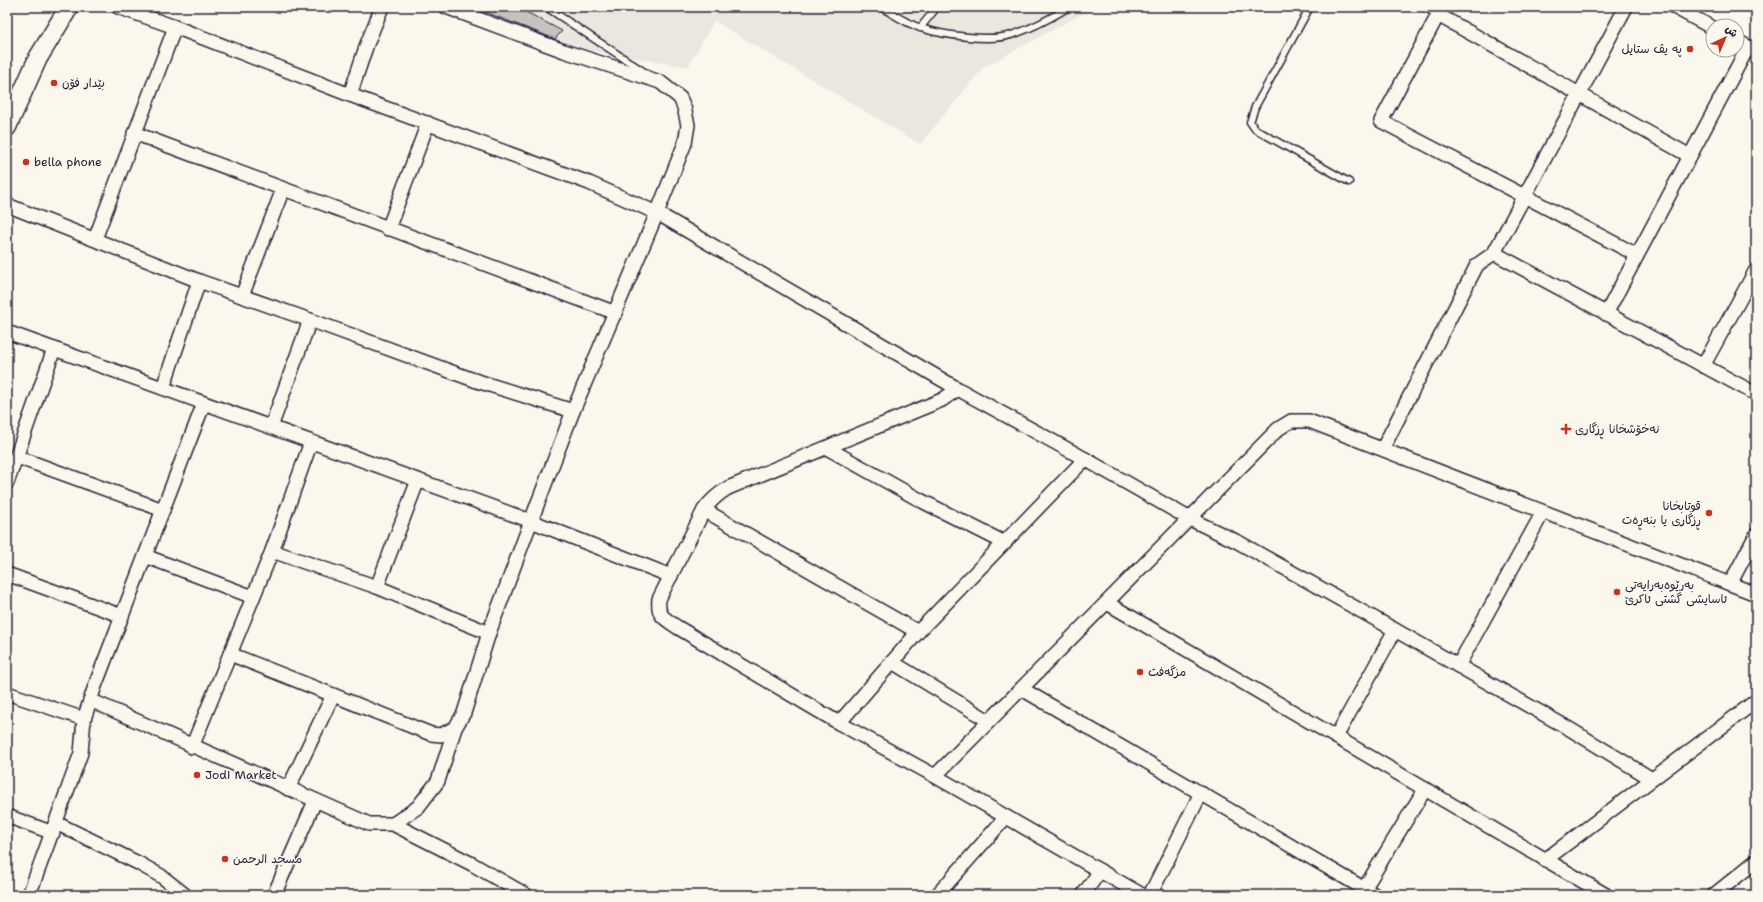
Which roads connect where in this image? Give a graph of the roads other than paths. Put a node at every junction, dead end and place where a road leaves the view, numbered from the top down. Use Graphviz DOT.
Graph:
graph roads {
  1 [pos="69,7"];
  2 [pos="118,7"];
  3 [pos="382,7"];
  4 [pos="446,7"];
  5 [pos="546,7"];
  6 [pos="880,7"];
  7 [pos="938,7"];
  8 [pos="1069,7"];
  9 [pos="1310,7"];
  10 [pos="1424,7"];
  11 [pos="1626,7"];
  12 [pos="1674,7"];
  13 [pos="1438,15"];
  14 [pos="1705,24"];
  15 [pos="175,27"];
  16 [pos="920,28"];
  17 [pos="1747,46"];
  18 [pos="660,82"];
  19 [pos="1580,94"];
  20 [pos="350,95"];
  21 [pos="428,123"];
  22 [pos="7,127"];
  23 [pos="134,134"];
  24 [pos="1690,156"];
  25 [pos="1349,182"];
  26 [pos="283,189"];
  27 [pos="1525,196"];
  28 [pos="7,205"];
  29 [pos="657,213"];
  30 [pos="388,229"];
  31 [pos="95,239"];
  32 [pos="1494,253"];
  33 [pos="1637,255"];
  34 [pos="1756,270"];
  35 [pos="199,281"];
  36 [pos="242,296"];
  37 [pos="616,313"];
  38 [pos="1606,314"];
  39 [pos="310,320"];
  40 [pos="7,332"];
  41 [pos="54,349"];
  42 [pos="1703,366"];
  43 [pos="163,388"];
  44 [pos="958,389"];
  45 [pos="1756,394"];
  46 [pos="204,403"];
  47 [pos="572,411"];
  48 [pos="272,428"];
  49 [pos="311,442"];
  50 [pos="827,448"];
  51 [pos="1383,448"];
  52 [pos="17,457"];
  53 [pos="1085,459"];
  54 [pos="418,480"];
  55 [pos="7,483"];
  56 [pos="163,510"];
  57 [pos="704,510"];
  58 [pos="1543,512"];
  59 [pos="1190,519"];
  60 [pos="531,521"];
  61 [pos="1756,535"];
  62 [pos="1005,543"];
  63 [pos="272,550"];
  64 [pos="145,556"];
  65 [pos="7,574"];
  66 [pos="671,576"];
  67 [pos="1730,584"];
  68 [pos="377,587"];
  69 [pos="1756,594"];
  70 [pos="253,597"];
  71 [pos="1107,603"];
  72 [pos="122,616"];
  73 [pos="1396,630"];
  74 [pos="918,632"];
  75 [pos="490,633"];
  76 [pos="230,654"];
  77 [pos="892,662"];
  78 [pos="1458,666"];
  79 [pos="1022,689"];
  80 [pos="7,694"];
  81 [pos="332,695"];
  82 [pos="90,700"];
  83 [pos="1756,701"];
  84 [pos="84,719"];
  85 [pos="990,721"];
  86 [pos="839,723"];
  87 [pos="455,728"];
  88 [pos="1336,737"];
  89 [pos="192,747"];
  90 [pos="935,776"];
  91 [pos="1652,779"];
  92 [pos="288,789"];
  93 [pos="1425,789"];
  94 [pos="1201,793"];
  95 [pos="314,801"];
  96 [pos="7,816"];
  97 [pos="1006,817"];
  98 [pos="393,824"];
  99 [pos="54,828"];
  100 [pos="1545,860"];
  101 [pos="1756,861"];
  102 [pos="1100,871"];
  103 [pos="1370,892"];
  104 [pos="29,895"];
  105 [pos="187,895"];
  106 [pos="274,895"];
  107 [pos="526,895"];
  108 [pos="937,895"];
  109 [pos="1083,895"];
  110 [pos="1142,895"];
  111 [pos="1150,895"];
  112 [pos="1606,895"];
  113 [pos="1714,895"];
  1 -- 22 [label="main road"];
  2 -- 15 [label="street"];
  3 -- 20 [label="street"];
  4 -- 18 [label="street"];
  5 -- 18 [label="lane"];
  6 -- 16 [label="lane"];
  7 -- 16 [label="lane"];
  8 -- 16 [label="lane"];
  9 -- 25 [label="lane"];
  10 -- 13 [label="lane"];
  11 -- 19 [label="street"];
  12 -- 14 [label="street"];
  13 -- 19 [label="street"];
  13 -- 27 [label="street"];
  15 -- 20 [label="street"];
  15 -- 23 [label="street"];
  17 -- 24 [label="street"];
  18 -- 29 [label="street"];
  19 -- 24 [label="street"];
  19 -- 27 [label="street"];
  20 -- 21 [label="street"];
  21 -- 29 [label="street"];
  21 -- 30 [label="street"];
  23 -- 26 [label="street"];
  23 -- 31 [label="street"];
  24 -- 33 [label="street"];
  26 -- 30 [label="street"];
  26 -- 36 [label="street"];
  27 -- 32 [label="street"];
  27 -- 33 [label="street"];
  28 -- 31 [label="street"];
  29 -- 37 [label="street"];
  29 -- 44 [label="street"];
  30 -- 37 [label="street"];
  31 -- 35 [label="street"];
  32 -- 38 [label="street"];
  32 -- 51 [label="street"];
  33 -- 38 [label="street"];
  34 -- 42 [label="street"];
  35 -- 36 [label="street"];
  35 -- 43 [label="street"];
  36 -- 39 [label="street"];
  37 -- 47 [label="street"];
  38 -- 42 [label="street"];
  39 -- 47 [label="street"];
  39 -- 48 [label="street"];
  40 -- 41 [label="street"];
  41 -- 43 [label="street"];
  41 -- 52 [label="street"];
  42 -- 45 [label="street"];
  43 -- 46 [label="street"];
  44 -- 50 [label="street"];
  44 -- 53 [label="street"];
  46 -- 48 [label="street"];
  46 -- 56 [label="street"];
  47 -- 60 [label="street"];
  48 -- 49 [label="street"];
  49 -- 54 [label="street"];
  49 -- 63 [label="street"];
  50 -- 57 [label="street"];
  50 -- 62 [label="street"];
  51 -- 58 [label="street"];
  51 -- 59 [label="street"];
  52 -- 55 [label="street"];
  52 -- 56 [label="street"];
  53 -- 59 [label="street"];
  53 -- 62 [label="street"];
  54 -- 60 [label="street"];
  54 -- 68 [label="street"];
  56 -- 64 [label="street"];
  57 -- 66 [label="street"];
  57 -- 74 [label="street"];
  58 -- 67 [label="street"];
  58 -- 78 [label="street"];
  59 -- 71 [label="street"];
  59 -- 73 [label="street"];
  60 -- 66 [label="street"];
  60 -- 75 [label="street"];
  61 -- 67 [label="street"];
  62 -- 74 [label="street"];
  63 -- 68 [label="street"];
  63 -- 70 [label="street"];
  64 -- 70 [label="street"];
  64 -- 72 [label="street"];
  65 -- 72 [label="street"];
  66 -- 86 [label="street"];
  67 -- 69 [label="street"];
  68 -- 75 [label="street"];
  70 -- 76 [label="street"];
  71 -- 79 [label="street"];
  71 -- 88 [label="street"];
  72 -- 82 [label="street"];
  73 -- 78 [label="street"];
  73 -- 88 [label="street"];
  74 -- 77 [label="street"];
  75 -- 87 [label="street"];
  76 -- 81 [label="street"];
  76 -- 89 [label="street"];
  77 -- 85 [label="street"];
  77 -- 86 [label="street"];
  78 -- 91 [label="street"];
  79 -- 85 [label="street"];
  79 -- 94 [label="street"];
  80 -- 84 [label="street"];
  81 -- 87 [label="street"];
  81 -- 92 [label="street"];
  82 -- 84 [label="street"];
  82 -- 89 [label="street"];
  83 -- 91 [label="street"];
  84 -- 99 [label="street"];
  85 -- 90 [label="street"];
  86 -- 90 [label="street"];
  87 -- 98 [label="street"];
  88 -- 93 [label="street"];
  89 -- 92 [label="street"];
  90 -- 97 [label="street"];
  91 -- 100 [label="street"];
  92 -- 95 [label="street"];
  93 -- 100 [label="street"];
  93 -- 103 [label="street"];
  94 -- 103 [label="street"];
  94 -- 111 [label="street"];
  95 -- 98 [label="street"];
  95 -- 106 [label="street"];
  96 -- 99 [label="street"];
  97 -- 102 [label="street"];
  97 -- 108 [label="street"];
  98 -- 107 [label="street"];
  99 -- 104 [label="street"];
  99 -- 105 [label="street"];
  100 -- 112 [label="street"];
  101 -- 113 [label="street"];
  102 -- 109 [label="street"];
  102 -- 110 [label="street"];
}
